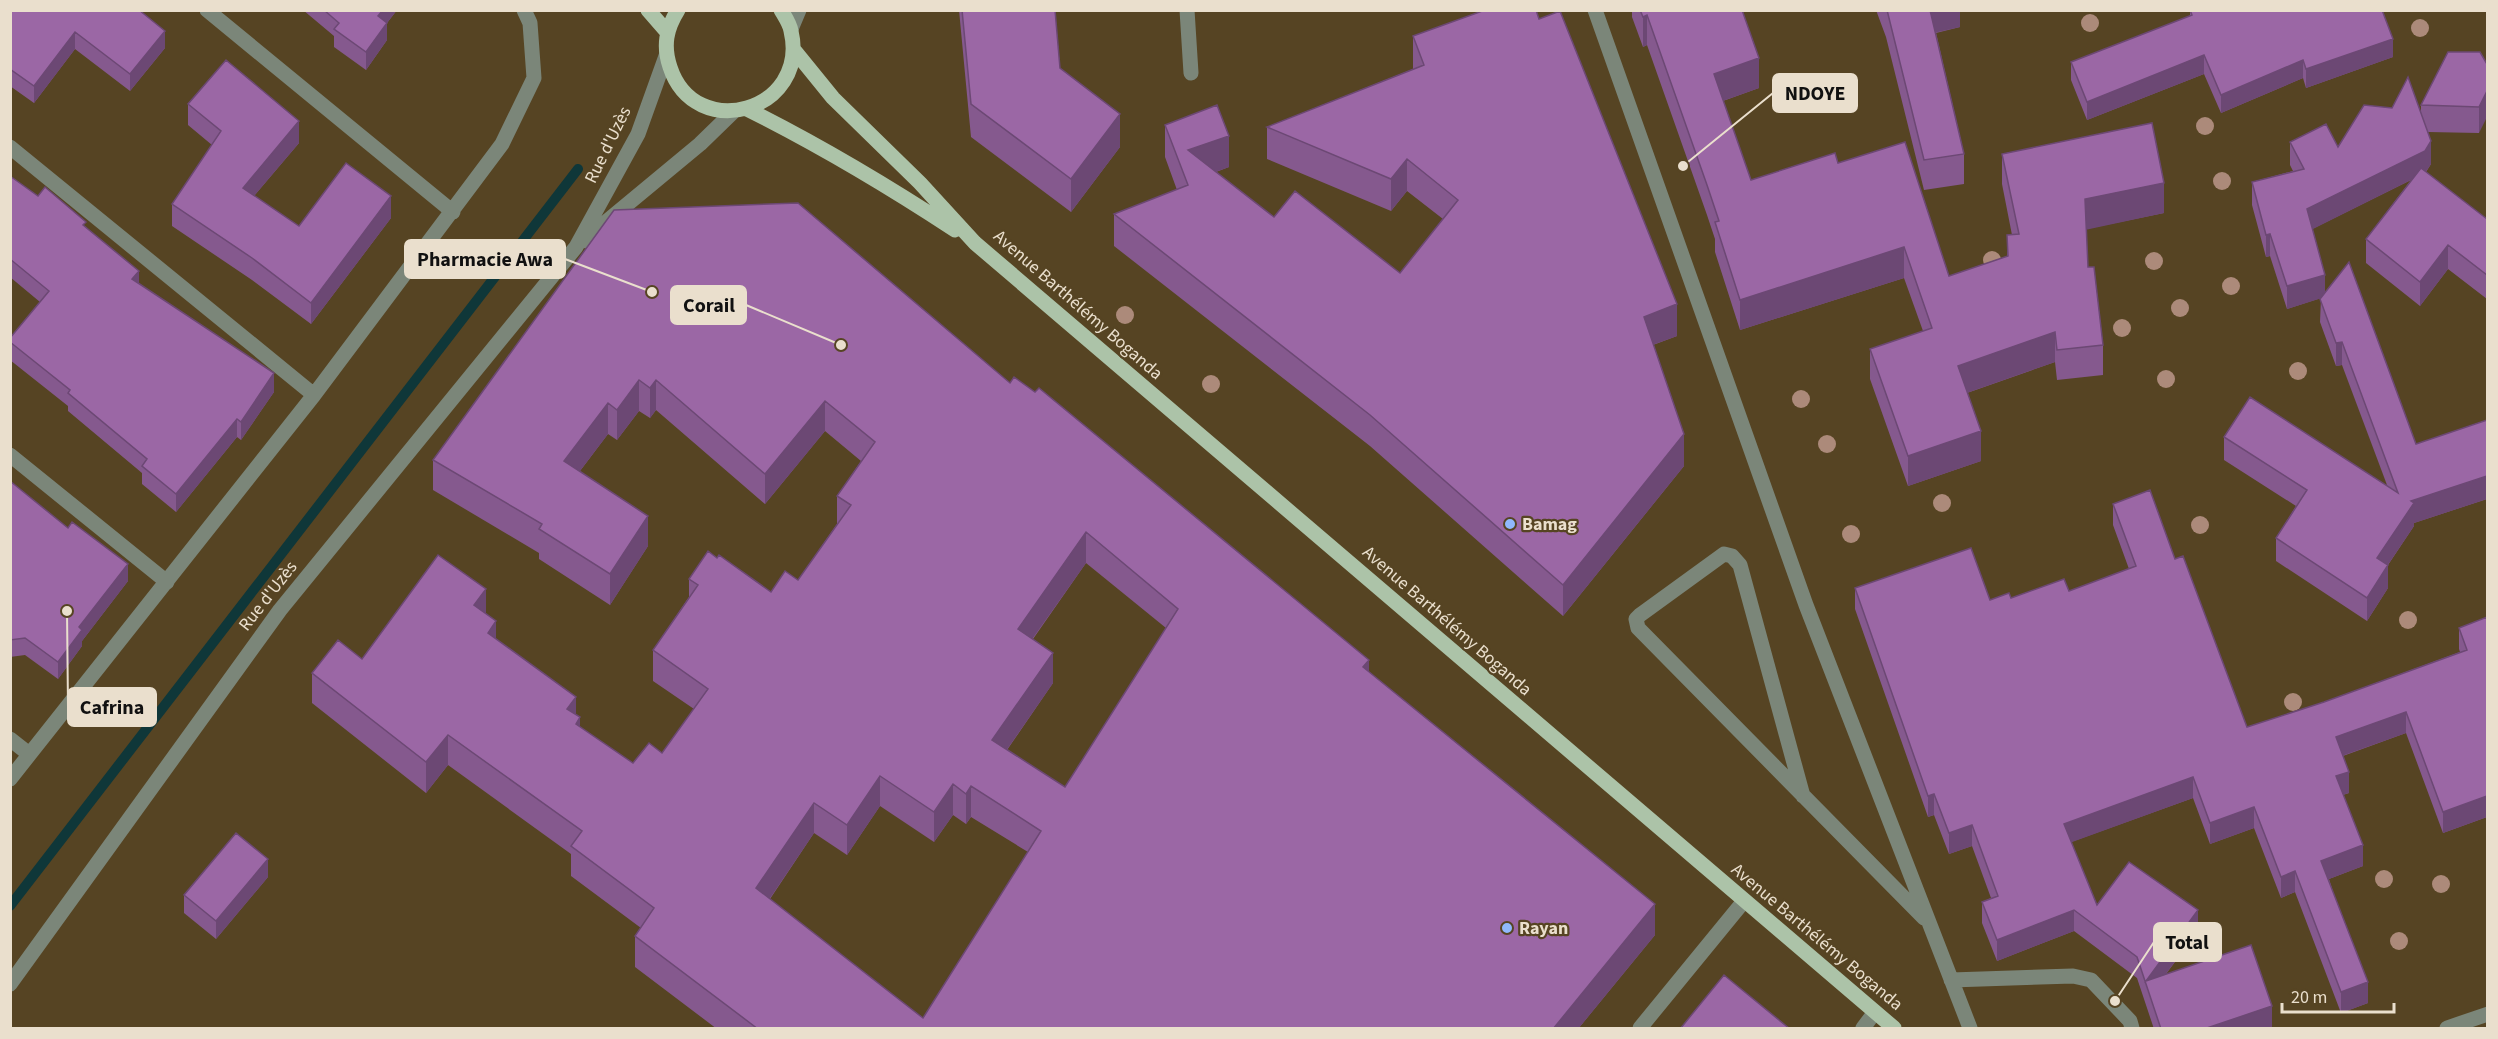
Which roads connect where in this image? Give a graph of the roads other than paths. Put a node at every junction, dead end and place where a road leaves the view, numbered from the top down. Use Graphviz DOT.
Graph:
graph roads {
  1 [pos="207,10"];
  2 [pos="524,10"];
  3 [pos="648,10"];
  4 [pos="678,10"];
  5 [pos="781,10"];
  6 [pos="799,10"];
  7 [pos="1187,10"];
  8 [pos="1595,10"];
  9 [pos="791,29"];
  10 [pos="668,33"];
  11 [pos="794,50"];
  12 [pos="666,56"];
  13 [pos="1191,72"];
  14 [pos="740,110"];
  15 [pos="10,147"];
  16 [pos="453,212"];
  17 [pos="975,243"];
  18 [pos="576,247"];
  19 [pos="314,395"];
  20 [pos="10,455"];
  21 [pos="166,582"];
  22 [pos="10,739"];
  23 [pos="28,754"];
  24 [pos="10,779"];
  25 [pos="1803,796"];
  26 [pos="1744,901"];
  27 [pos="1929,923"];
  28 [pos="1951,980"];
  29 [pos="10,984"];
  30 [pos="1875,1012"];
  31 [pos="2487,1014"];
  32 [pos="1640,1029"];
  33 [pos="1863,1029"];
  34 [pos="1894,1029"];
  35 [pos="1970,1029"];
  36 [pos="2132,1029"];
  37 [pos="2447,1029"];
  1 -- 16 [label="street"];
  2 -- 16 [label="street"];
  3 -- 10 [label="main road"];
  4 -- 10 [label="main road"];
  5 -- 9 [label="main road"];
  6 -- 9 [label="street"];
  7 -- 13 [label="street"];
  8 -- 27 [label="street"];
  9 -- 11 [label="main road"];
  10 -- 12 [label="main road"];
  11 -- 14 [label="main road"];
  11 -- 17 [label="main road, Avenue Barthélémy Boganda"];
  12 -- 14 [label="main road, Avenue Barthélémy Boganda"];
  12 -- 18 [label="street, Rue d'Uzès"];
  14 -- 17 [label="main road, Avenue Barthélémy Boganda"];
  14 -- 18 [label="street, Rue d'Uzès"];
  15 -- 19 [label="street"];
  16 -- 19 [label="street"];
  17 -- 26 [label="main road, Avenue Barthélémy Boganda"];
  18 -- 29 [label="street, Rue d'Uzès"];
  19 -- 21 [label="street"];
  20 -- 21 [label="street"];
  21 -- 23 [label="street"];
  22 -- 23 [label="street"];
  23 -- 24 [label="street"];
  25 -- 25 [label="street"];
  25 -- 27 [label="street"];
  26 -- 30 [label="main road, Avenue Barthélémy Boganda"];
  26 -- 32 [label="street"];
  27 -- 28 [label="street"];
  28 -- 35 [label="street"];
  28 -- 36 [label="street"];
  30 -- 33 [label="street"];
  30 -- 34 [label="main road, Avenue Barthélémy Boganda"];
  31 -- 37 [label="street"];
}
